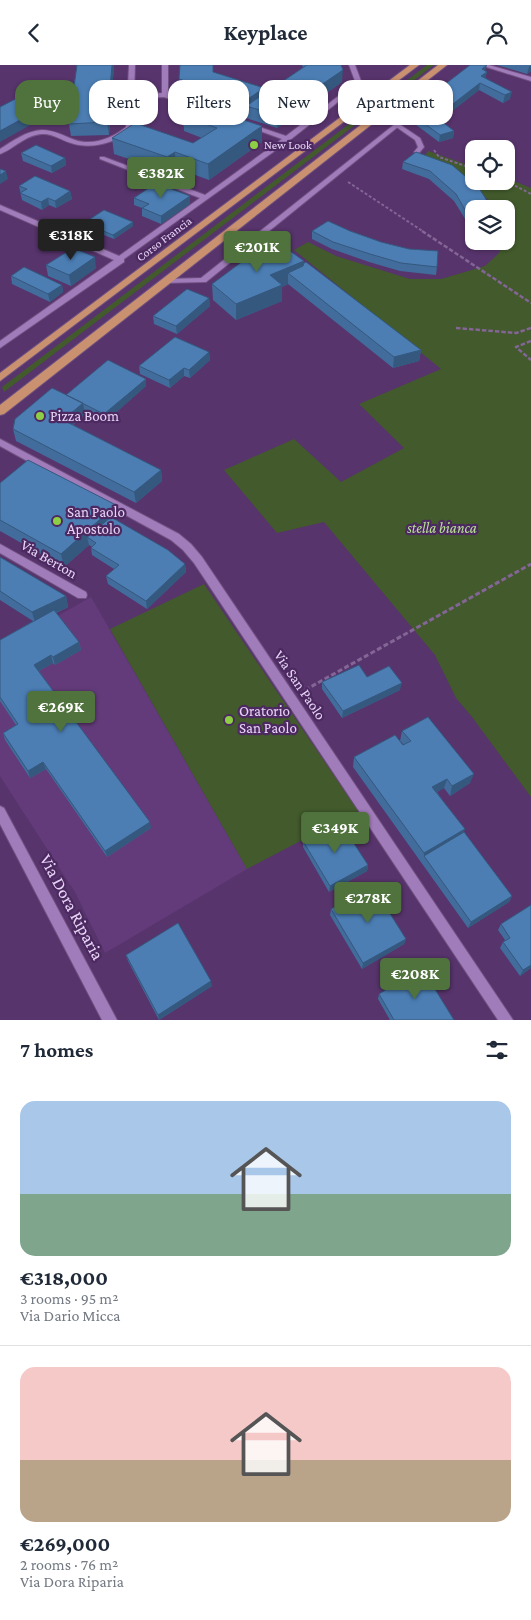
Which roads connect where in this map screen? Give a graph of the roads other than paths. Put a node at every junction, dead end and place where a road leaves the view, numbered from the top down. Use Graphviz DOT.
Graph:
graph roads {
  1 [pos="132,65"];
  2 [pos="165,65"];
  3 [pos="352,65"];
  4 [pos="415,65"];
  5 [pos="443,65"];
  6 [pos="483,65"];
  7 [pos="531,79"];
  8 [pos="132,80"];
  9 [pos="423,80"];
  10 [pos="158,95"];
  11 [pos="165,95"];
  12 [pos="168,96"];
  13 [pos="128,125"];
  14 [pos="248,125"];
  15 [pos="365,125"];
  16 [pos="397,125"];
  17 [pos="288,139"];
  18 [pos="0,152"];
  19 [pos="417,152"];
  20 [pos="102,158"];
  21 [pos="206,198"];
  22 [pos="0,207"];
  23 [pos="121,260"];
  24 [pos="167,281"];
  25 [pos="0,345"];
  26 [pos="0,378"];
  27 [pos="0,411"];
  28 [pos="2,447"];
  29 [pos="0,548"];
  30 [pos="82,595"];
  31 [pos="0,812"];
  32 [pos="110,1020"];
  33 [pos="506,1020"];
  1 -- 8 [label="street"];
  2 -- 11 [label="street"];
  3 -- 17 [label="street, Corso Francia"];
  4 -- 26 [label="main road, Corso Francia"];
  5 -- 9 [label="main road"];
  6 -- 7 [label="street"];
  10 -- 11 [label="street"];
  11 -- 12 [label="street"];
  13 -- 18 [label="street"];
  14 -- 17 [label="street"];
  15 -- 24 [label="main road"];
  16 -- 19 [label="street"];
  16 -- 24 [label="street"];
  17 -- 21 [label="street, Corso Francia"];
  20 -- 21 [label="street"];
  21 -- 23 [label="street, Corso Francia"];
  22 -- 23 [label="street"];
  23 -- 25 [label="street, Corso Francia"];
  24 -- 27 [label="main road"];
  28 -- 33 [label="street, Via San Paolo"];
  29 -- 30 [label="street, Via Berton"];
  31 -- 32 [label="street, Via Dora Riparia"];
}
